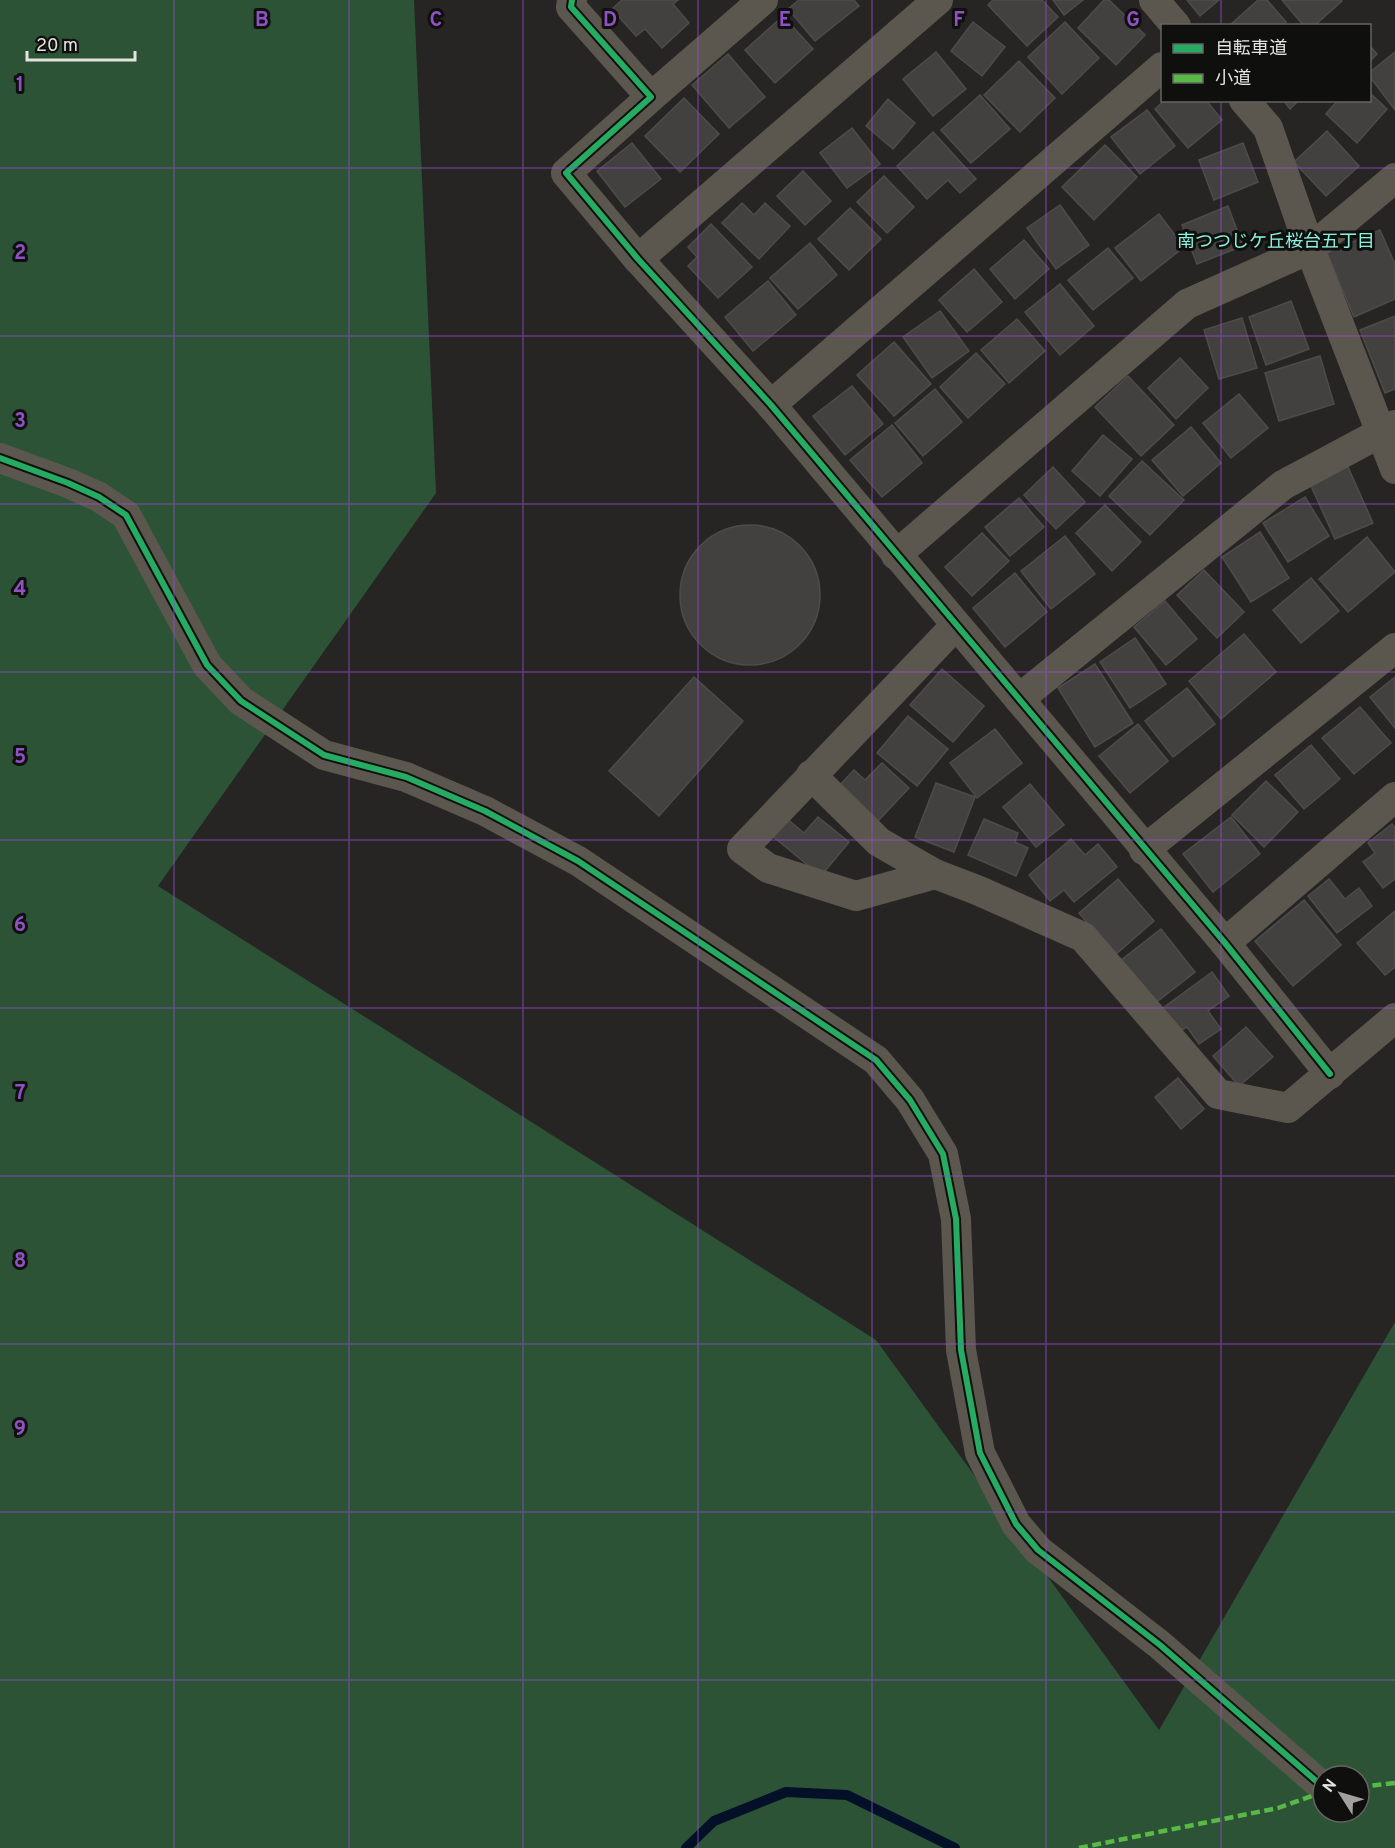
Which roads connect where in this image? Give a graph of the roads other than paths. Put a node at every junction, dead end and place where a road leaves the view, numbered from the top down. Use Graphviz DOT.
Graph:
graph roads {
  1 [pos="572,0"];
  2 [pos="763,0"];
  3 [pos="938,0"];
  4 [pos="1154,0"];
  5 [pos="1174,24"];
  6 [pos="1161,68"];
  7 [pos="651,97"];
  8 [pos="1246,102"];
  9 [pos="1395,178"];
  10 [pos="1310,249"];
  11 [pos="638,259"];
  12 [pos="771,405"];
  13 [pos="1387,428"];
  14 [pos="0,458"];
  15 [pos="1395,469"];
  16 [pos="896,555"];
  17 [pos="956,625"];
  18 [pos="1395,648"];
  19 [pos="1019,699"];
  20 [pos="811,775"];
  21 [pos="1395,797"];
  22 [pos="1144,850"];
  23 [pos="935,874"];
  24 [pos="1225,943"];
  25 [pos="1395,1018"];
  26 [pos="1330,1074"];
  27 [pos="1311,1777"];
  1 -- 7 [label="street"];
  2 -- 7 [label="street"];
  3 -- 11 [label="street"];
  4 -- 5 [label="street"];
  6 -- 12 [label="street"];
  7 -- 11 [label="street"];
  8 -- 10 [label="street"];
  9 -- 10 [label="street"];
  10 -- 13 [label="street"];
  10 -- 16 [label="street"];
  11 -- 12 [label="street"];
  12 -- 16 [label="street"];
  13 -- 15 [label="street"];
  13 -- 19 [label="street"];
  14 -- 27 [label="street"];
  16 -- 17 [label="street"];
  17 -- 19 [label="street"];
  17 -- 20 [label="street"];
  18 -- 22 [label="street"];
  19 -- 22 [label="street"];
  20 -- 23 [label="street"];
  20 -- 23 [label="street"];
  21 -- 24 [label="street"];
  22 -- 24 [label="street"];
  23 -- 26 [label="street"];
  24 -- 26 [label="street"];
  25 -- 26 [label="street"];
}
